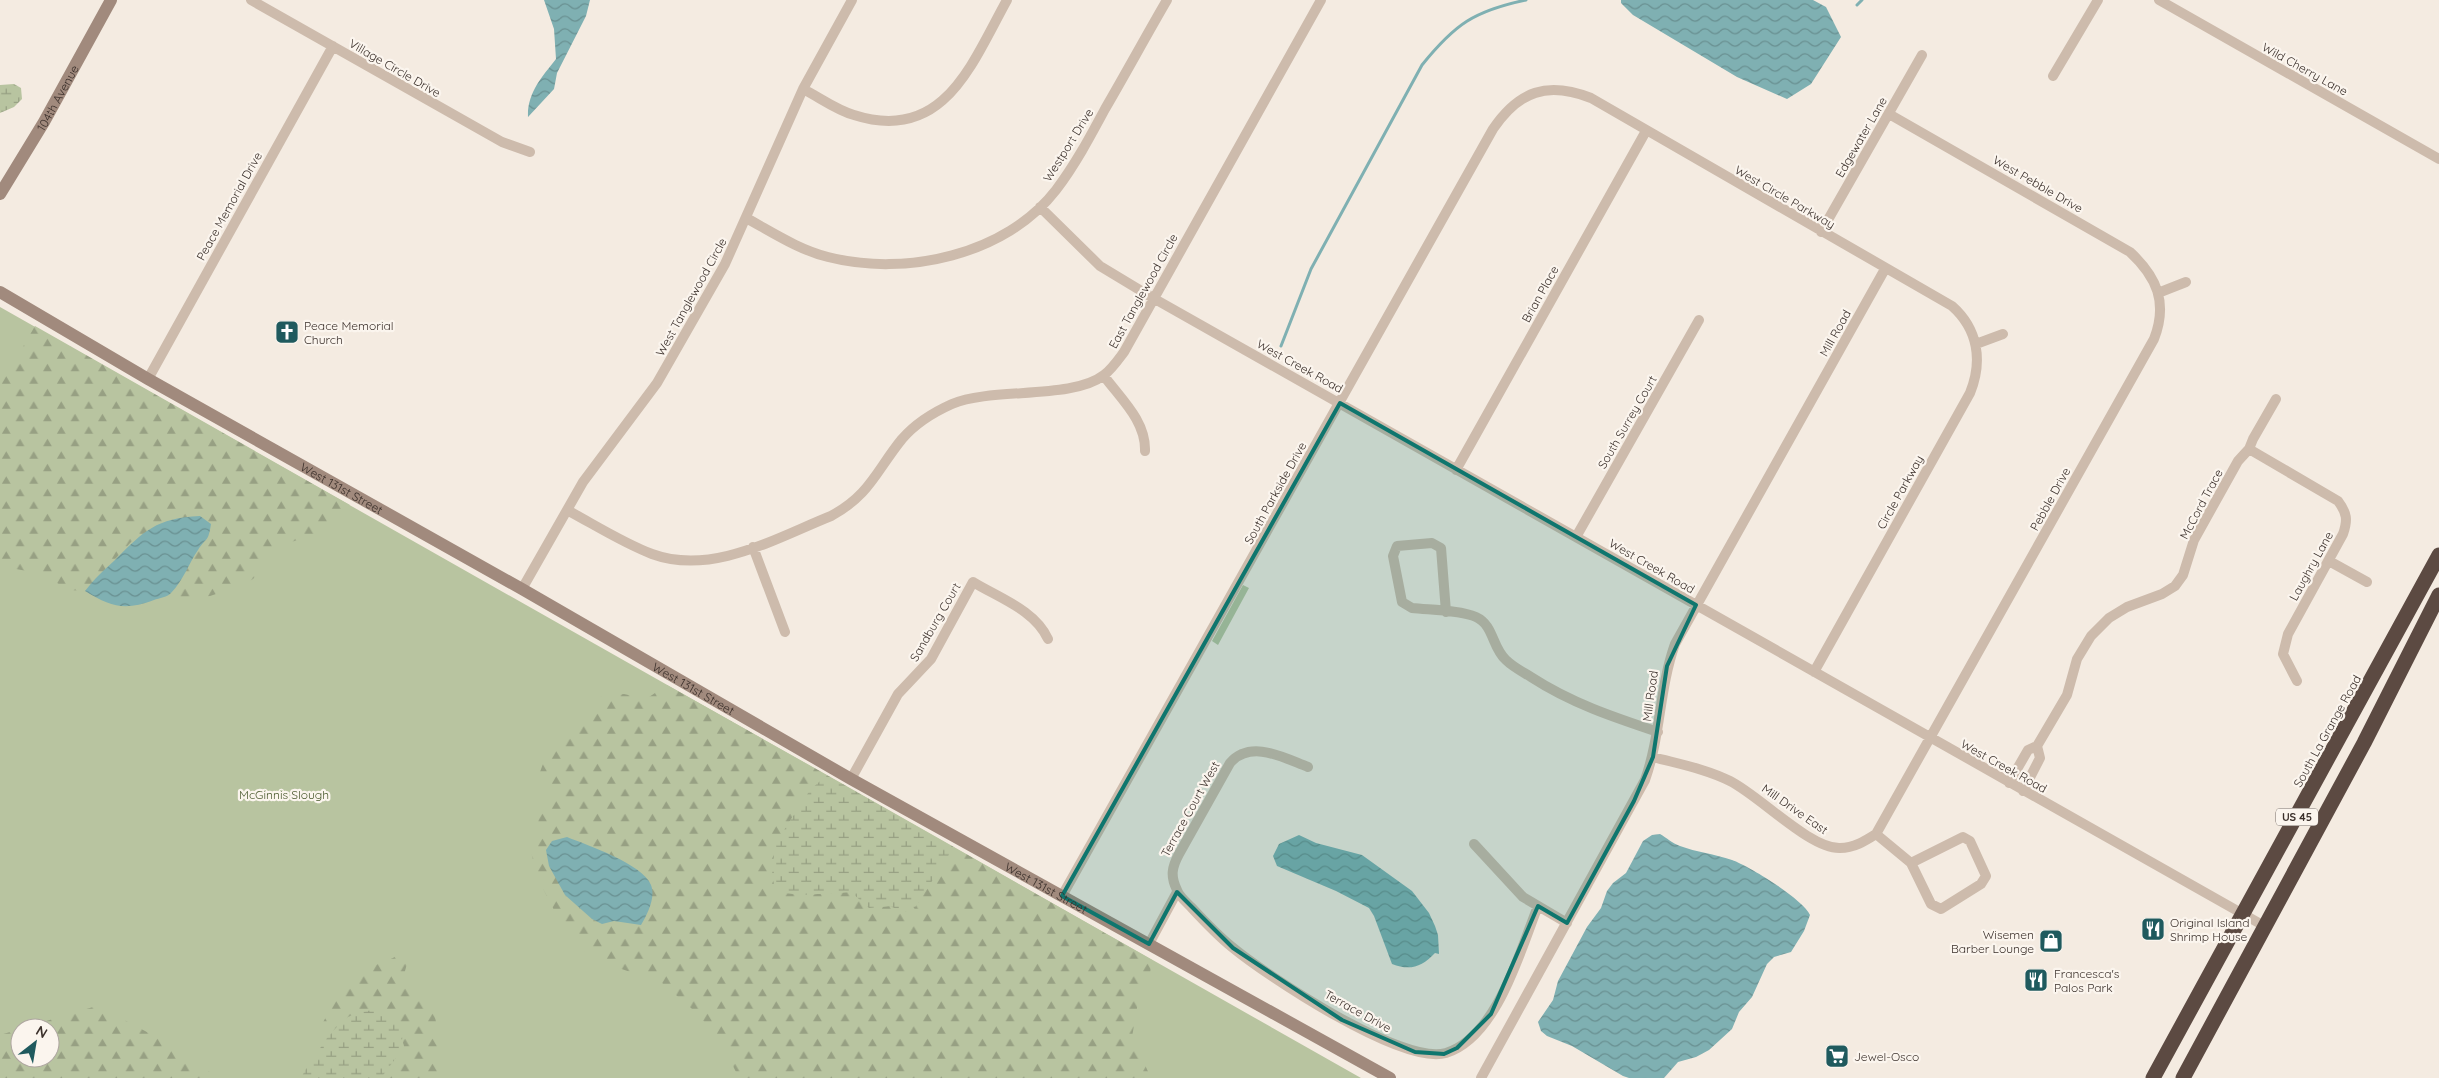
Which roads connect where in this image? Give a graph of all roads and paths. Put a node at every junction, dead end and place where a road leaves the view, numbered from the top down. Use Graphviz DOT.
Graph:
graph roads {
  1 [pos="112,0"];
  2 [pos="251,0"];
  3 [pos="852,0"];
  4 [pos="1007,0"];
  5 [pos="1167,0"];
  6 [pos="1321,0"];
  7 [pos="2098,0"];
  8 [pos="2159,0"];
  9 [pos="333,46"];
  10 [pos="1922,55"];
  11 [pos="2053,76"];
  12 [pos="803,89"];
  13 [pos="1565,90"];
  14 [pos="1889,114"];
  15 [pos="1646,130"];
  16 [pos="530,152"];
  17 [pos="2439,159"];
  18 [pos="0,194"];
  19 [pos="1040,208"];
  20 [pos="746,218"];
  21 [pos="1821,232"];
  22 [pos="1885,269"];
  23 [pos="2186,282"];
  24 [pos="0,292"];
  25 [pos="2158,293"];
  26 [pos="1153,298"];
  27 [pos="1699,320"];
  28 [pos="2003,334"];
  29 [pos="1976,344"];
  30 [pos="1104,376"];
  31 [pos="148,379"];
  32 [pos="2276,399"];
  33 [pos="1340,403"];
  34 [pos="2250,449"];
  35 [pos="1145,452"];
  36 [pos="1456,470"];
  37 [pos="567,510"];
  38 [pos="1576,537"];
  39 [pos="753,547"];
  40 [pos="2439,555"];
  41 [pos="2329,560"];
  42 [pos="2367,582"];
  43 [pos="522,589"];
  44 [pos="2439,595"];
  45 [pos="1696,605"];
  46 [pos="1446,612"];
  47 [pos="785,632"];
  48 [pos="1048,639"];
  49 [pos="1814,672"];
  50 [pos="2297,681"];
  51 [pos="1658,732"];
  52 [pos="1931,739"];
  53 [pos="2037,746"];
  54 [pos="1653,757"];
  55 [pos="1308,767"];
  56 [pos="851,779"];
  57 [pos="2009,783"];
  58 [pos="2023,790"];
  59 [pos="1876,834"];
  60 [pos="1474,844"];
  61 [pos="1911,863"];
  62 [pos="1177,892"];
  63 [pos="1062,896"];
  64 [pos="1538,906"];
  65 [pos="2244,914"];
  66 [pos="1567,923"];
  67 [pos="2266,927"];
  68 [pos="1149,944"];
  69 [pos="1390,1078"];
  70 [pos="1480,1078"];
  71 [pos="2154,1078"];
  72 [pos="2184,1078"];
  1 -- 18 [label="street, 104th Avenue"];
  2 -- 9 [label="street, Village Circle Drive"];
  3 -- 12 [label="street, West Tanglewood Circle"];
  4 -- 12 [label="street"];
  5 -- 19 [label="street, Westport Drive"];
  6 -- 26 [label="street, East Tanglewood Circle"];
  7 -- 11 [label="street"];
  8 -- 17 [label="street, Wild Cherry Lane"];
  9 -- 16 [label="street, Village Circle Drive"];
  9 -- 31 [label="street, Peace Memorial Drive"];
  10 -- 14 [label="street, Edgewater Lane"];
  12 -- 20 [label="street, West Tanglewood Circle"];
  13 -- 15 [label="street, West Circle Parkway"];
  13 -- 33 [label="street, South Parkside Drive"];
  14 -- 21 [label="street, Edgewater Lane"];
  14 -- 25 [label="street, West Pebble Drive"];
  15 -- 21 [label="street, West Circle Parkway"];
  15 -- 36 [label="street, Brian Place"];
  19 -- 20 [label="street, Westport Drive"];
  19 -- 26 [label="street, West Creek Road"];
  20 -- 37 [label="street, West Tanglewood Circle"];
  21 -- 22 [label="street, West Circle Parkway"];
  22 -- 29 [label="street, West Circle Parkway"];
  22 -- 45 [label="street, Mill Road"];
  23 -- 25 [label="street"];
  24 -- 31 [label="street, West 131st Street"];
  25 -- 52 [label="street, Pebble Drive"];
  26 -- 30 [label="street, East Tanglewood Circle"];
  26 -- 33 [label="street, West Creek Road"];
  27 -- 38 [label="street, South Surrey Court"];
  28 -- 29 [label="street"];
  29 -- 49 [label="street, Circle Parkway"];
  30 -- 35 [label="street"];
  30 -- 39 [label="street, East Tanglewood Circle"];
  31 -- 43 [label="street, West 131st Street"];
  32 -- 34 [label="street, McCord Trace"];
  33 -- 36 [label="street, West Creek Road"];
  33 -- 63 [label="street, South Parkside Drive"];
  34 -- 41 [label="street, Laughry Lane"];
  34 -- 53 [label="street, McCord Trace"];
  36 -- 38 [label="street, West Creek Road"];
  37 -- 39 [label="street, East Tanglewood Circle"];
  37 -- 43 [label="street, West Tanglewood Circle"];
  38 -- 45 [label="street, West Creek Road"];
  39 -- 47 [label="street"];
  40 -- 65 [label="highway, South La Grange Road / US 45"];
  41 -- 42 [label="street"];
  41 -- 50 [label="street, Laughry Lane"];
  43 -- 56 [label="street, West 131st Street"];
  44 -- 67 [label="highway, US 45"];
  45 -- 49 [label="street, West Creek Road"];
  45 -- 51 [label="street, Mill Road"];
  46 -- 46 [label="street"];
  46 -- 51 [label="street"];
  48 -- 56 [label="street, Sandburg Court"];
  49 -- 52 [label="street, West Creek Road"];
  51 -- 54 [label="street, Mill Road"];
  52 -- 57 [label="street, West Creek Road"];
  52 -- 59 [label="street"];
  53 -- 57 [label="street, McCord Trace"];
  53 -- 58 [label="street, McCord Trace"];
  54 -- 59 [label="street, Mill Drive East"];
  54 -- 66 [label="street, Mill Road"];
  55 -- 62 [label="street, Terrace Court West"];
  56 -- 63 [label="street, West 131st Street"];
  57 -- 58 [label="street, West Creek Road"];
  58 -- 65 [label="street, West Creek Road"];
  59 -- 61 [label="street"];
  60 -- 64 [label="street"];
  61 -- 61 [label="street"];
  62 -- 64 [label="street, Terrace Drive"];
  62 -- 68 [label="street"];
  63 -- 68 [label="street, West 131st Street"];
  64 -- 66 [label="street"];
  65 -- 67 [label="street, West Creek Road"];
  65 -- 71 [label="highway, South La Grange Road / US 45"];
  66 -- 70 [label="street, Mill Road"];
  67 -- 72 [label="highway, US 45"];
  68 -- 69 [label="street, West 131st Street"];
}
